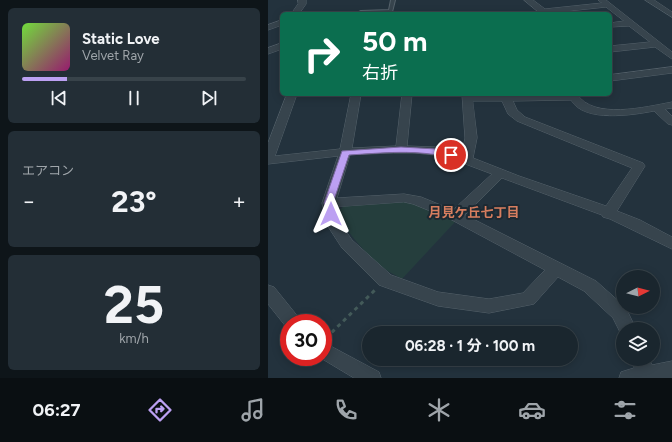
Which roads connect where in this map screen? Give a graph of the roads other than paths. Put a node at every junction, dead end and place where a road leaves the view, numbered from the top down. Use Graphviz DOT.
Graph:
graph roads {
  1 [pos="302,0"];
  2 [pos="393,0"];
  3 [pos="528,0"];
  4 [pos="597,0"];
  5 [pos="649,0"];
  6 [pos="607,5"];
  7 [pos="296,12"];
  8 [pos="361,12"];
  9 [pos="543,12"];
  10 [pos="552,12"];
  11 [pos="672,15"];
  12 [pos="280,23"];
  13 [pos="631,23"];
  14 [pos="612,26"];
  15 [pos="268,28"];
  16 [pos="657,44"];
  17 [pos="280,47"];
  18 [pos="612,49"];
  19 [pos="668,49"];
  20 [pos="268,51"];
  21 [pos="672,56"];
  22 [pos="672,70"];
  23 [pos="612,78"];
  24 [pos="291,96"];
  25 [pos="356,96"];
  26 [pos="407,96"];
  27 [pos="467,96"];
  28 [pos="539,96"];
  29 [pos="573,96"];
  30 [pos="506,97"];
  31 [pos="672,105"];
  32 [pos="657,108"];
  33 [pos="672,122"];
  34 [pos="401,149"];
  35 [pos="345,153"];
  36 [pos="268,159"];
  37 [pos="467,159"];
  38 [pos="500,173"];
  39 [pos="329,203"];
  40 [pos="608,214"];
  41 [pos="455,216"];
  42 [pos="672,244"];
  43 [pos="556,268"];
  44 [pos="268,292"];
  45 [pos="286,314"];
  46 [pos="624,322"];
  47 [pos="332,355"];
  48 [pos="643,366"];
  49 [pos="672,370"];
  50 [pos="372,378"];
  51 [pos="628,378"];
  1 -- 7 [label="street"];
  2 -- 8 [label="lane"];
  3 -- 9 [label="street"];
  4 -- 6 [label="street"];
  5 -- 11 [label="street"];
  6 -- 10 [label="street"];
  6 -- 13 [label="street"];
  12 -- 15 [label="street"];
  13 -- 14 [label="street"];
  13 -- 16 [label="street"];
  16 -- 18 [label="street"];
  16 -- 19 [label="street"];
  17 -- 20 [label="street"];
  19 -- 21 [label="street"];
  22 -- 23 [label="street"];
  24 -- 36 [label="street"];
  25 -- 35 [label="street"];
  26 -- 34 [label="street"];
  27 -- 30 [label="street"];
  27 -- 37 [label="street"];
  28 -- 30 [label="street"];
  29 -- 32 [label="street"];
  30 -- 40 [label="street"];
  31 -- 32 [label="street"];
  32 -- 33 [label="street"];
  34 -- 35 [label="street"];
  34 -- 37 [label="street"];
  35 -- 36 [label="street"];
  35 -- 39 [label="street"];
  37 -- 38 [label="street"];
  38 -- 40 [label="street"];
  38 -- 41 [label="street"];
  39 -- 41 [label="street"];
  39 -- 43 [label="street"];
  40 -- 42 [label="street"];
  41 -- 43 [label="street"];
  43 -- 46 [label="street"];
  44 -- 45 [label="street"];
  47 -- 50 [label="street"];
  48 -- 49 [label="street"];
  48 -- 51 [label="street"];
}
